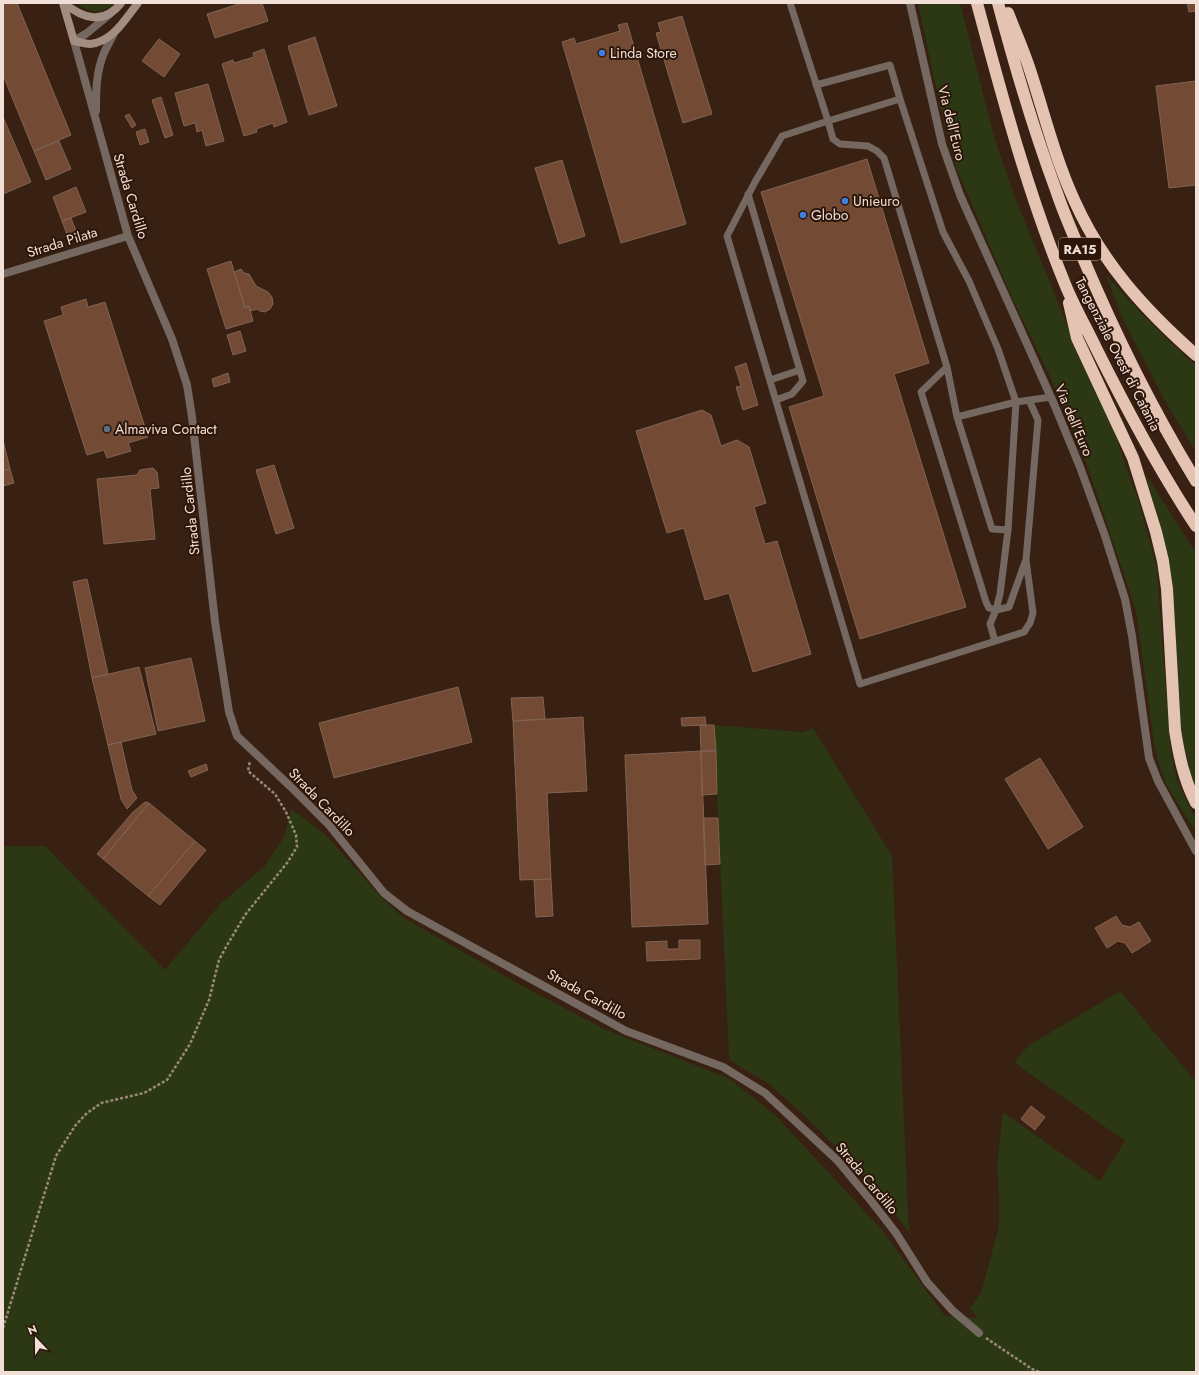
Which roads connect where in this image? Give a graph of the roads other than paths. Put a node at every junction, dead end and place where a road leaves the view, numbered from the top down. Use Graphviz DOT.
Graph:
graph roads {
  1 [pos="63,3"];
  2 [pos="121,3"];
  3 [pos="138,3"];
  4 [pos="790,3"];
  5 [pos="910,3"];
  6 [pos="977,3"];
  7 [pos="998,3"];
  8 [pos="1003,3"];
  9 [pos="111,13"];
  10 [pos="114,33"];
  11 [pos="74,41"];
  12 [pos="816,84"];
  13 [pos="900,99"];
  14 [pos="96,121"];
  15 [pos="828,121"];
  16 [pos="748,194"];
  17 [pos="128,236"];
  18 [pos="3,274"];
  19 [pos="1063,281"];
  20 [pos="1196,355"];
  21 [pos="947,367"];
  22 [pos="800,370"];
  23 [pos="770,380"];
  24 [pos="1051,397"];
  25 [pos="776,400"];
  26 [pos="1029,400"];
  27 [pos="1016,402"];
  28 [pos="957,417"];
  29 [pos="1196,481"];
  30 [pos="1196,526"];
  31 [pos="1008,530"];
  32 [pos="1026,560"];
  33 [pos="996,610"];
  34 [pos="995,641"];
  35 [pos="1196,803"];
  36 [pos="1196,851"];
  37 [pos="979,1333"];
  1 -- 9 [label="main road"];
  1 -- 11 [label="main road, Strada Cardillo"];
  2 -- 9 [label="main road"];
  3 -- 10 [label="main road"];
  4 -- 12 [label="lane"];
  5 -- 24 [label="street, Via dell'Euro"];
  6 -- 19 [label="highway, Tangenziale Ovest di Catania / RA15"];
  7 -- 29 [label="highway, Tangenziale Ovest di Catania / RA15"];
  8 -- 20 [label="highway"];
  9 -- 11 [label="street"];
  10 -- 11 [label="main road"];
  10 -- 14 [label="street"];
  11 -- 14 [label="street, Strada Cardillo"];
  12 -- 13 [label="lane"];
  12 -- 15 [label="lane"];
  13 -- 15 [label="lane"];
  13 -- 27 [label="lane"];
  14 -- 17 [label="street, Strada Cardillo"];
  15 -- 16 [label="lane"];
  15 -- 21 [label="lane"];
  16 -- 22 [label="lane"];
  16 -- 23 [label="lane"];
  17 -- 18 [label="street, Strada Pilata"];
  17 -- 37 [label="street, Strada Cardillo"];
  19 -- 30 [label="highway, Tangenziale Ovest di Catania / RA15"];
  19 -- 35 [label="highway"];
  21 -- 28 [label="lane"];
  21 -- 33 [label="lane"];
  22 -- 23 [label="lane"];
  22 -- 25 [label="lane"];
  23 -- 25 [label="lane"];
  24 -- 26 [label="lane"];
  24 -- 36 [label="street, Via dell'Euro"];
  25 -- 34 [label="lane"];
  26 -- 27 [label="lane"];
  26 -- 32 [label="lane"];
  27 -- 28 [label="lane"];
  27 -- 31 [label="lane"];
  28 -- 31 [label="lane"];
  31 -- 33 [label="lane"];
  32 -- 33 [label="lane"];
  32 -- 34 [label="lane"];
  33 -- 34 [label="lane"];
}
